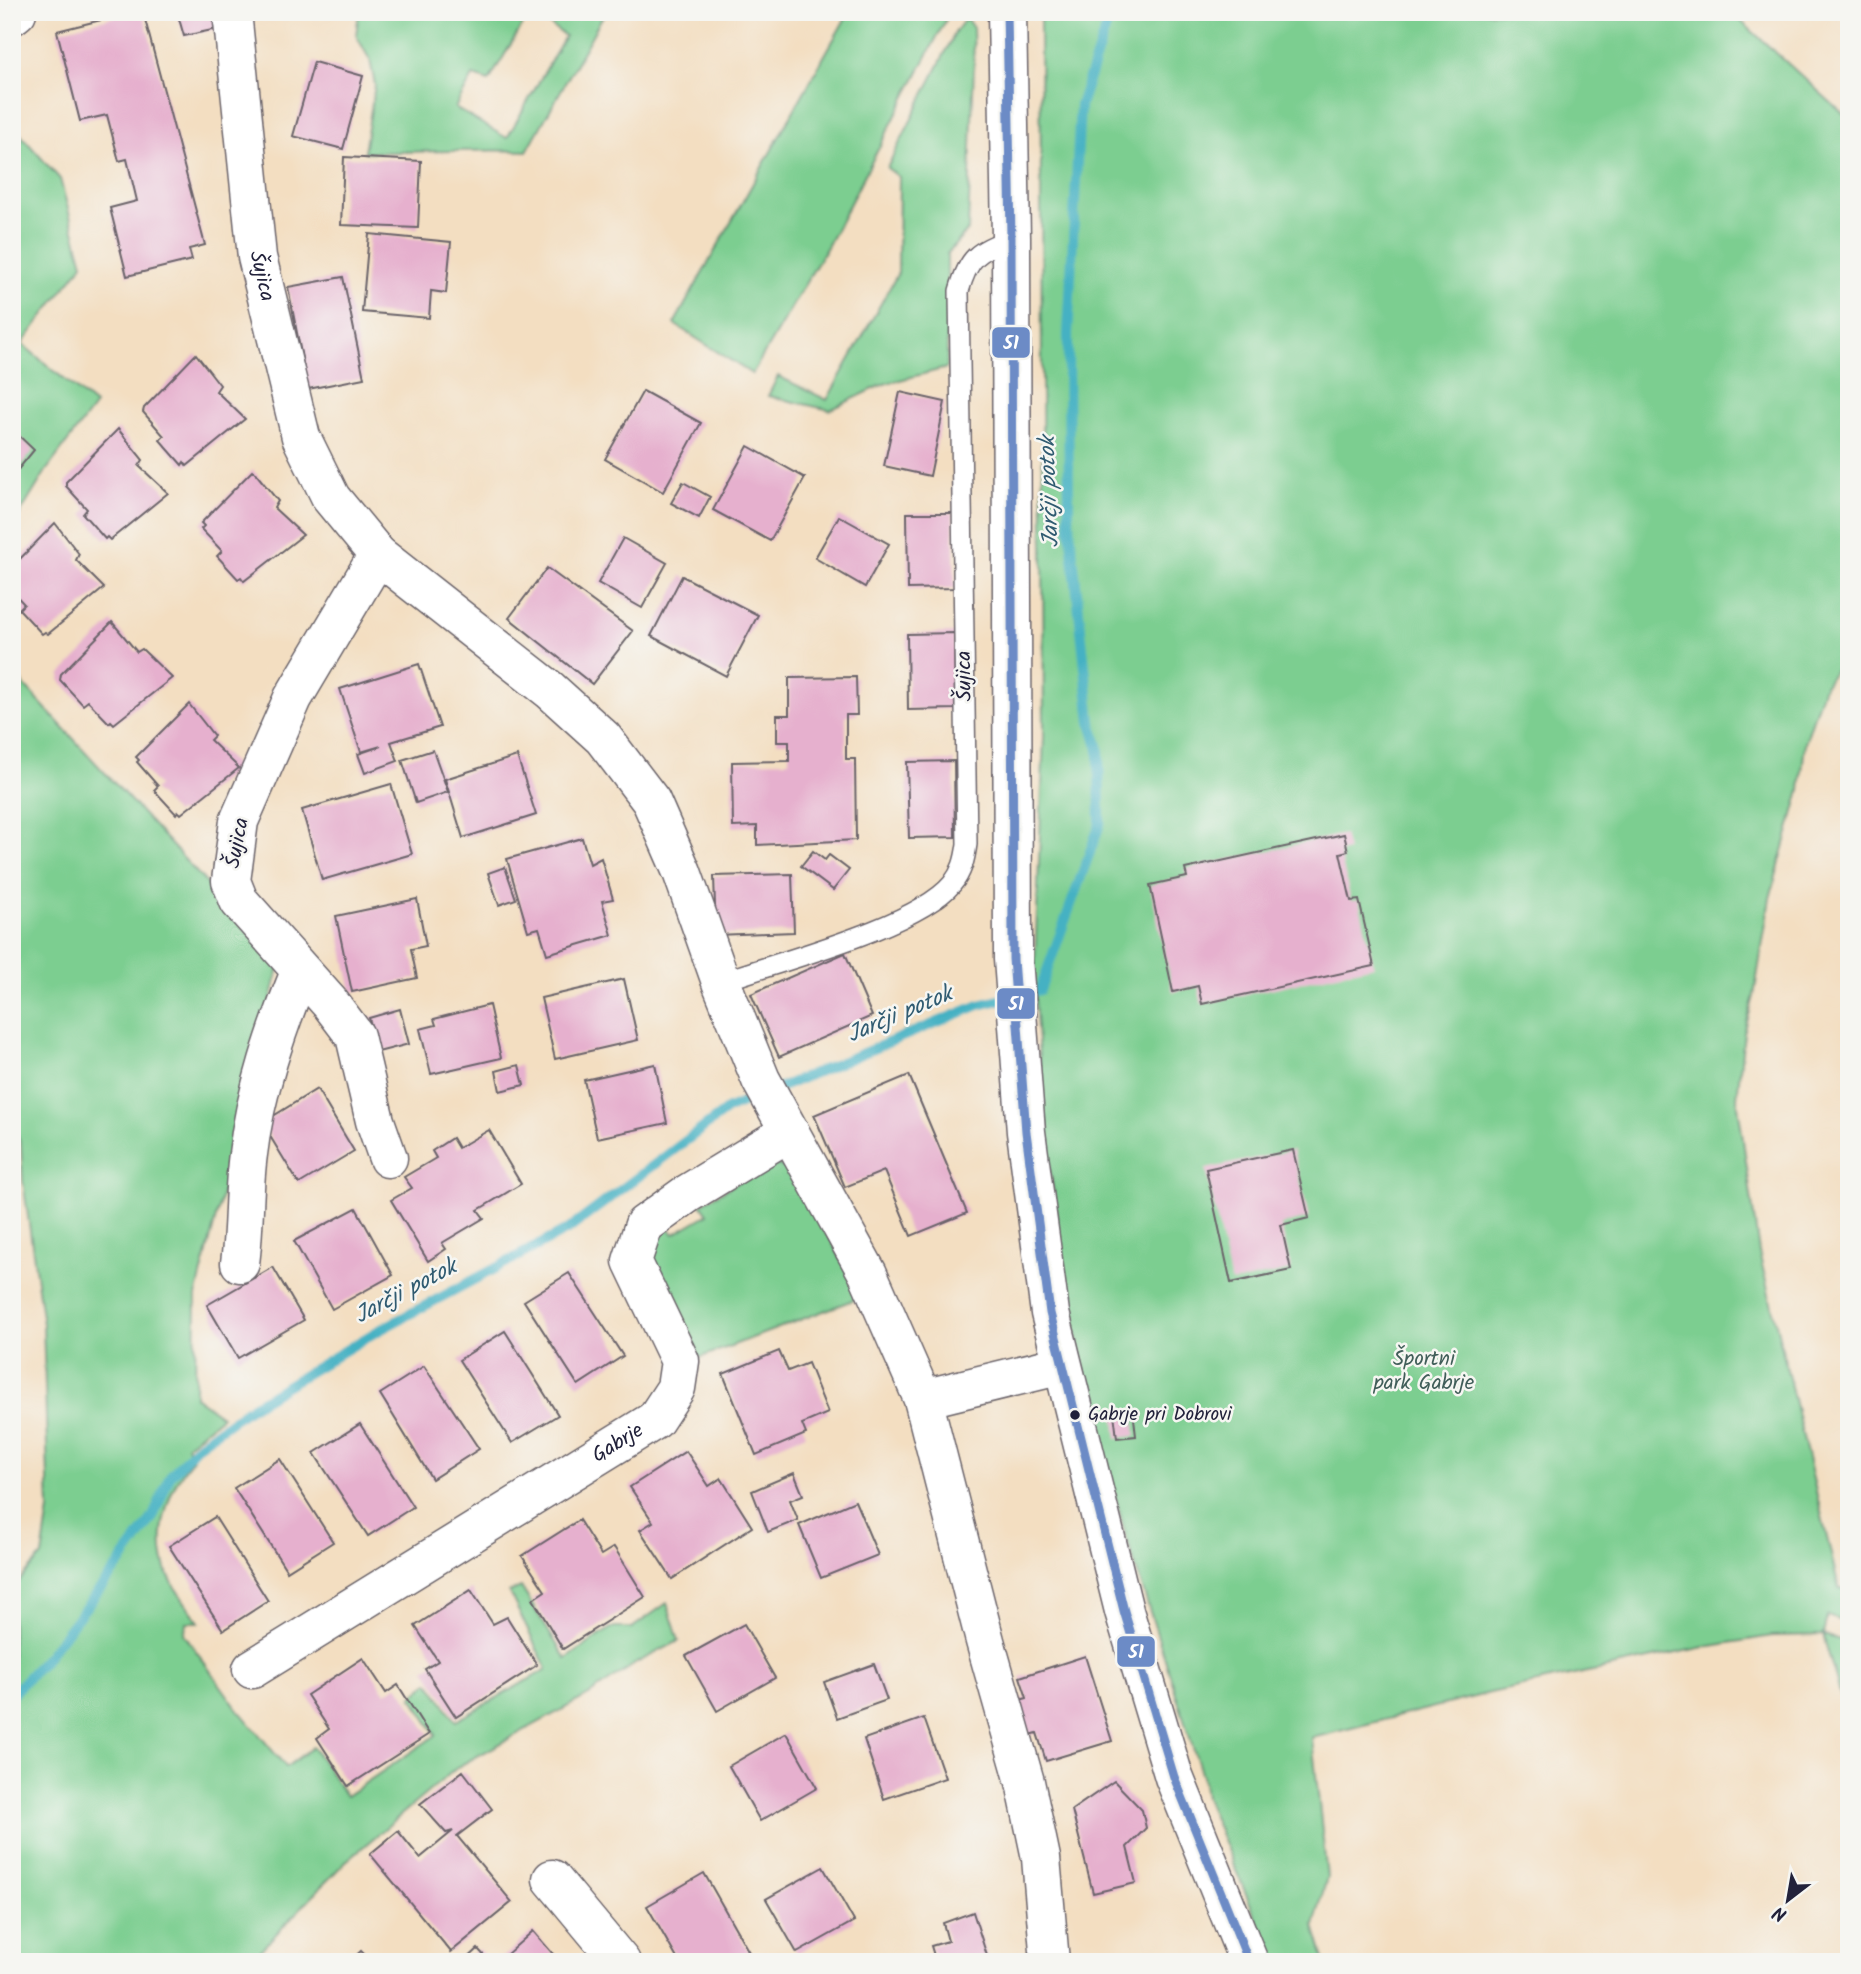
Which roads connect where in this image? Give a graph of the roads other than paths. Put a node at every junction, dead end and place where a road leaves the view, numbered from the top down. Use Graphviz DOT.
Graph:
graph roads {
  1 [pos="17,12"];
  2 [pos="232,12"];
  3 [pos="1007,12"];
  4 [pos="12,16"];
  5 [pos="1011,238"];
  6 [pos="378,555"];
  7 [pos="300,972"];
  8 [pos="721,982"];
  9 [pos="774,1105"];
  10 [pos="388,1158"];
  11 [pos="240,1263"];
  12 [pos="1062,1365"];
  13 [pos="923,1399"];
  14 [pos="252,1669"];
  15 [pos="552,1879"];
  16 [pos="621,1962"];
  17 [pos="1050,1962"];
  18 [pos="1249,1962"];
  1 -- 4 [label="street"];
  2 -- 6 [label="street, Šujica"];
  3 -- 5 [label="street"];
  5 -- 8 [label="lane, Šujica"];
  5 -- 12 [label="street"];
  6 -- 7 [label="street, Šujica"];
  6 -- 8 [label="street, Šujica"];
  7 -- 10 [label="street, Šujica"];
  7 -- 11 [label="street"];
  8 -- 9 [label="street, Šujica"];
  9 -- 13 [label="street, Šujica"];
  9 -- 14 [label="street, Gabrje"];
  12 -- 13 [label="street"];
  12 -- 18 [label="street"];
  13 -- 17 [label="street, Šujica"];
  15 -- 16 [label="street"];
}
